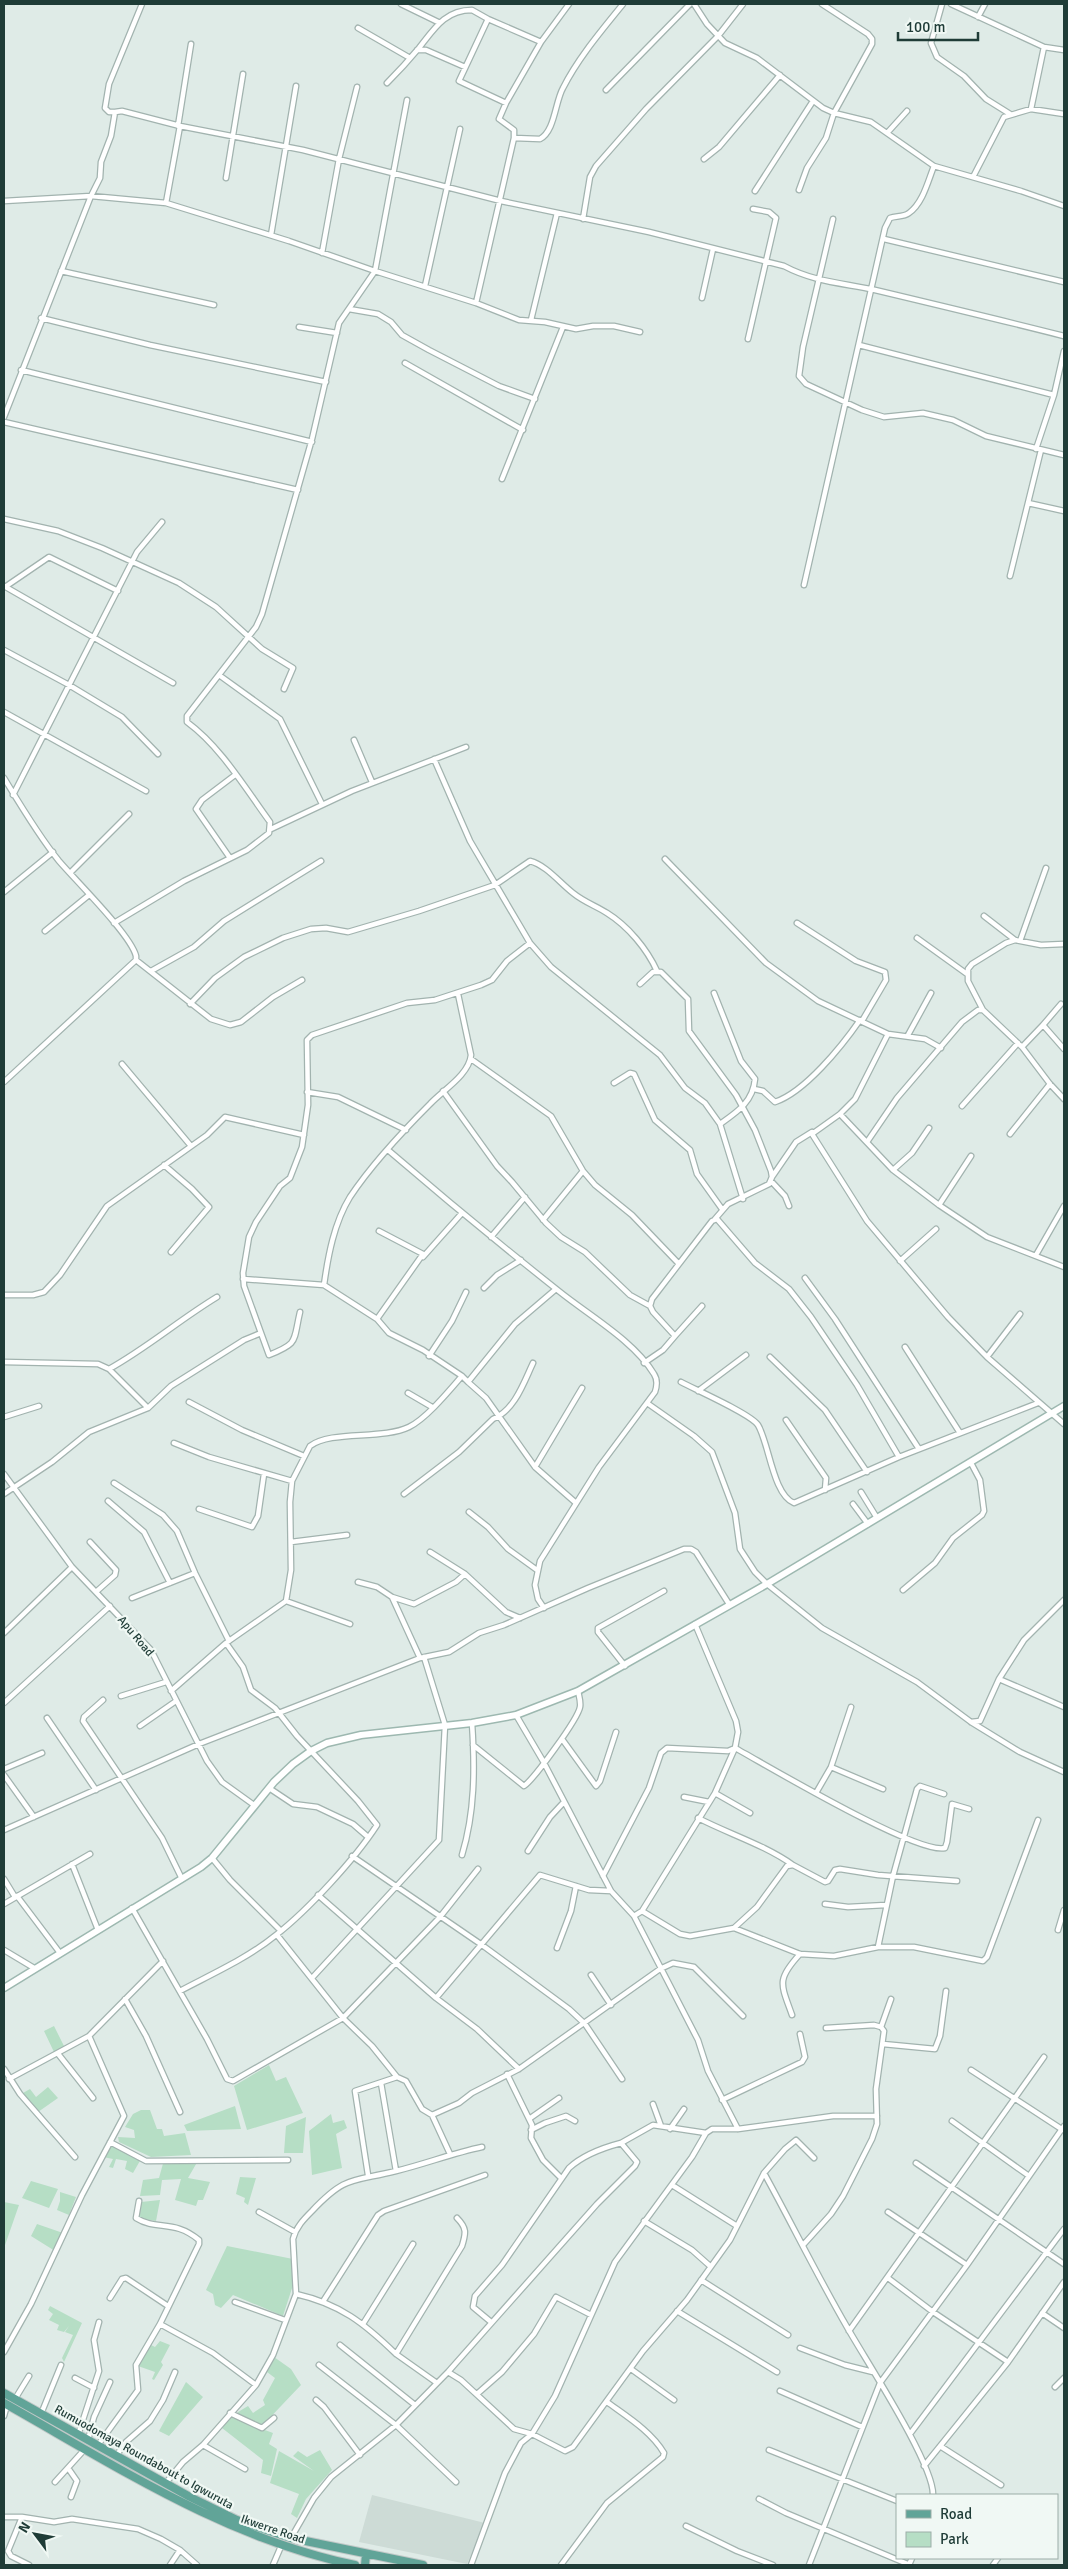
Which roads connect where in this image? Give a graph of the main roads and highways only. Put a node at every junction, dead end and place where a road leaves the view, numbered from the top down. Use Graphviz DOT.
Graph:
graph roads {
  1 [pos="4,2393"];
  2 [pos="6,2404"];
  3 [pos="366,2554"];
  4 [pos="355,2565"];
  5 [pos="365,2565"];
  6 [pos="423,2565"];
  1 -- 3 [label="main road, Rumuodomaya Roundabout to Igwuruta"];
  2 -- 4 [label="main road, Ikwerre Road"];
  3 -- 5 [label="main road"];
  3 -- 6 [label="main road, Rumuodomaya Roundabout to Igwuruta"];
}
